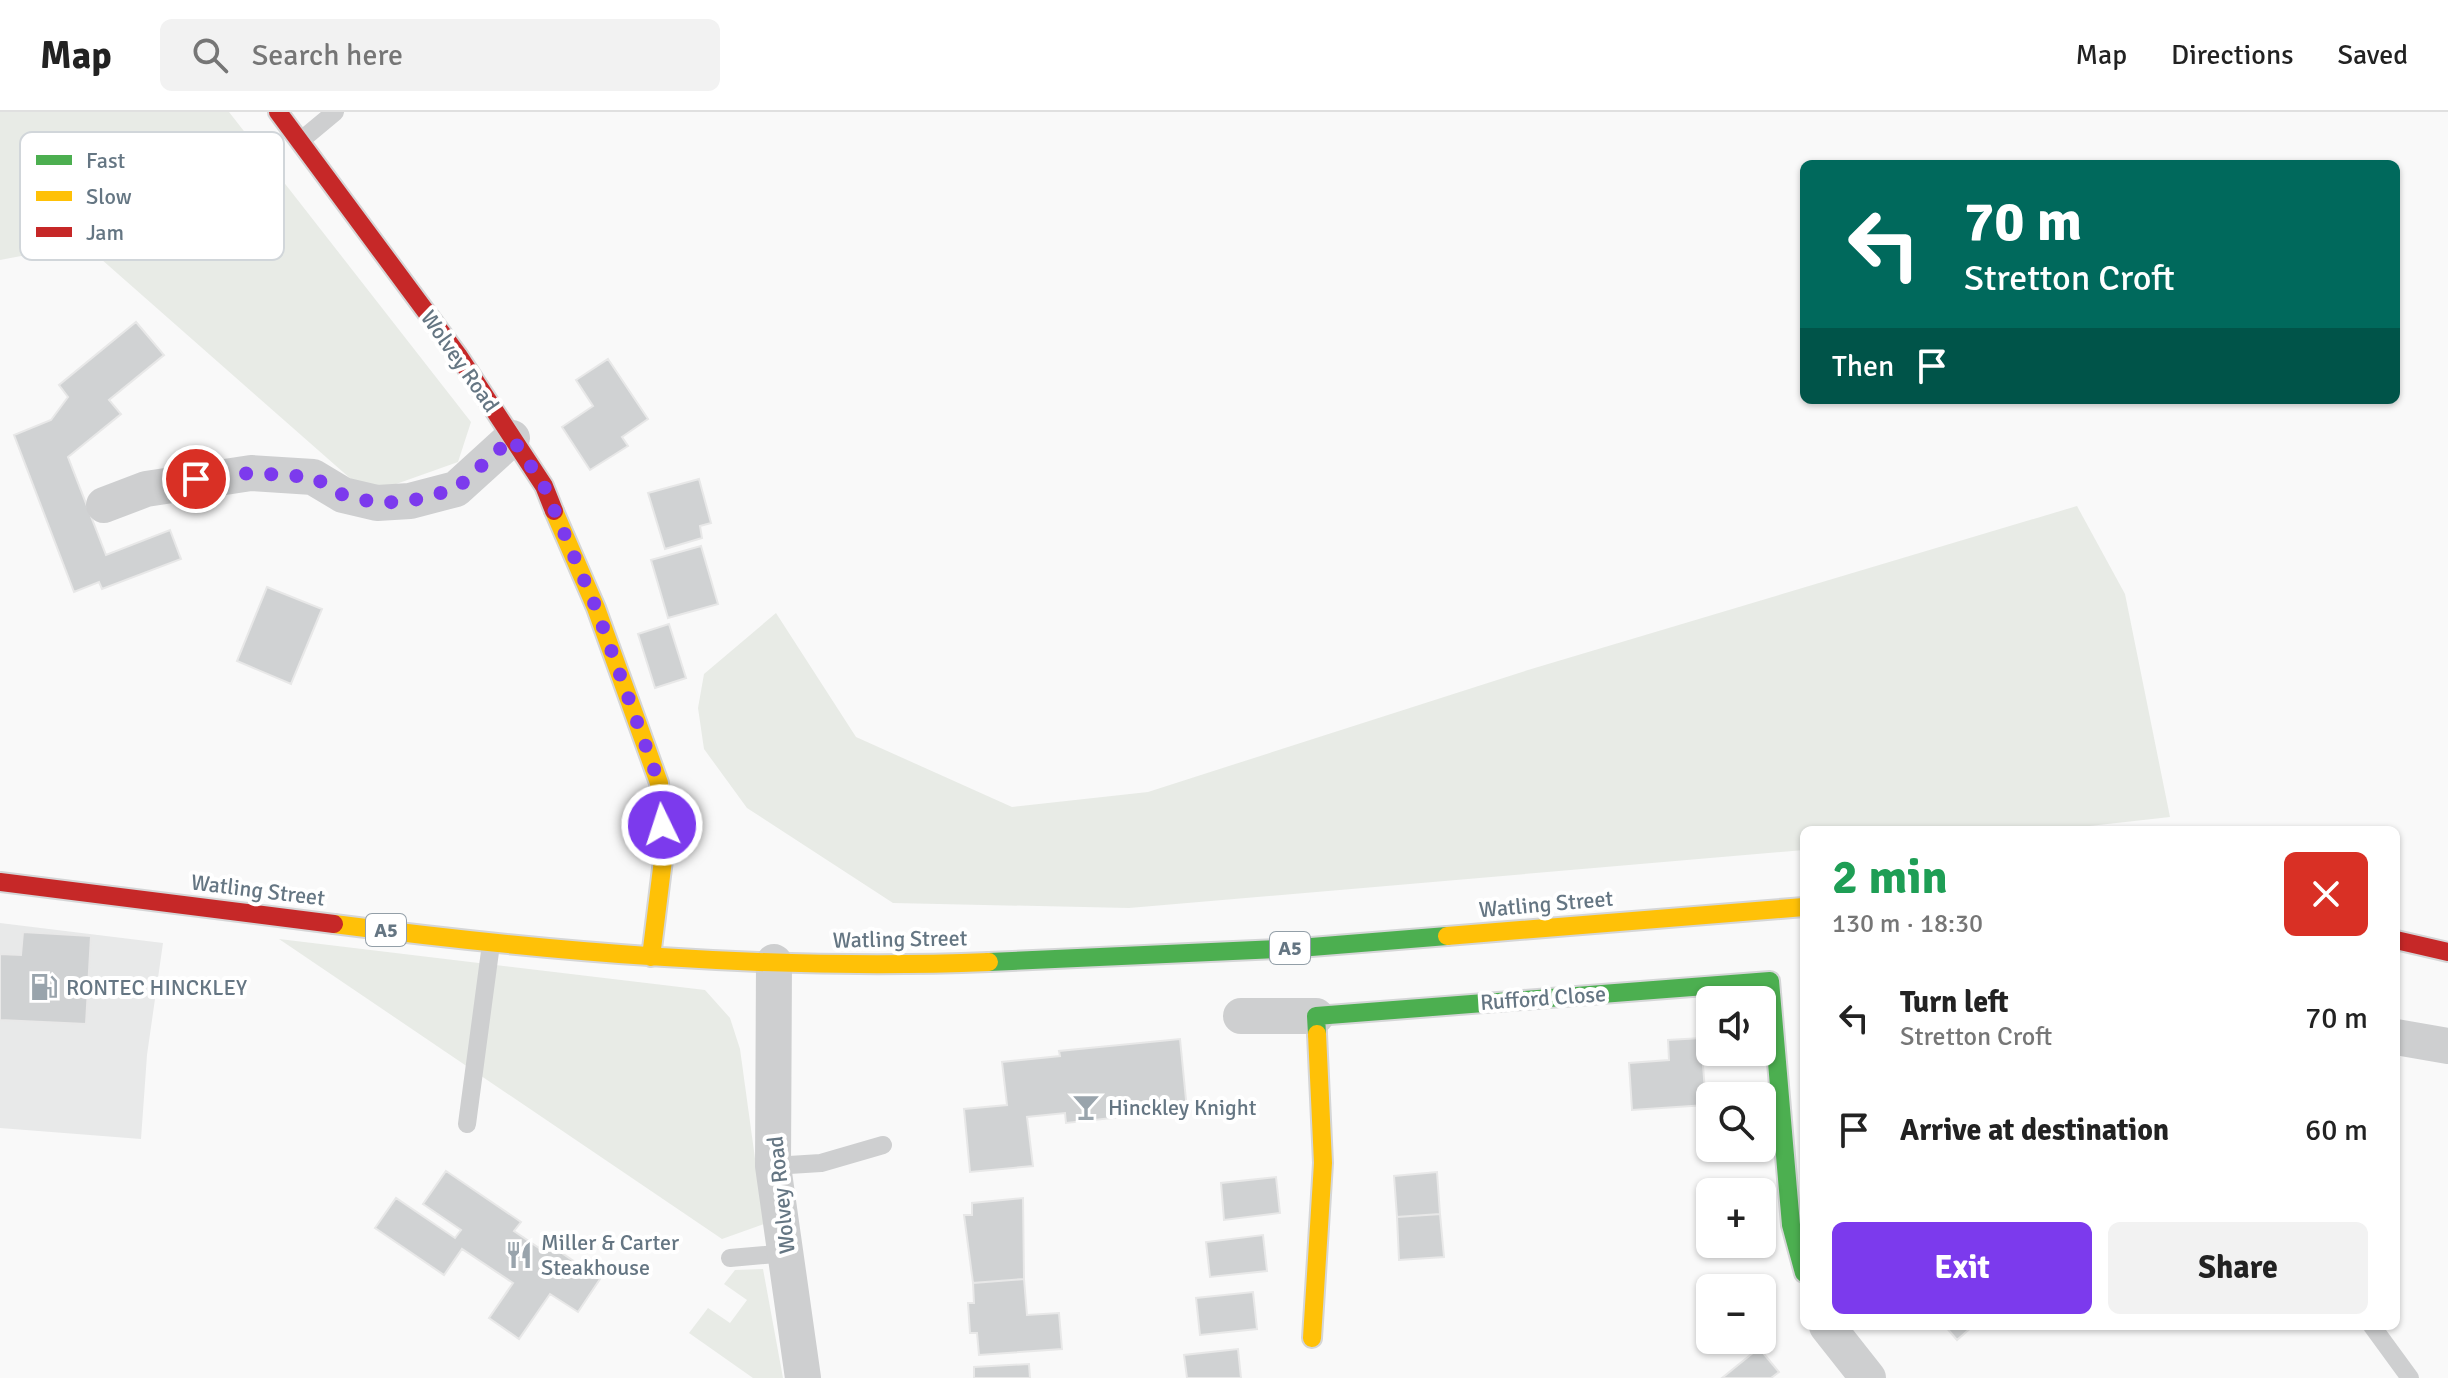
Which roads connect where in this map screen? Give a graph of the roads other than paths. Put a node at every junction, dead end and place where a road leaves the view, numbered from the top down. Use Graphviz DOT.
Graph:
graph roads {
  1 [pos="278,112"];
  2 [pos="335,112"];
  3 [pos="299,142"];
  4 [pos="512,438"];
  5 [pos="104,505"];
  6 [pos="0,882"];
  7 [pos="1800,907"];
  8 [pos="2400,941"];
  9 [pos="491,944"];
  10 [pos="2448,952"];
  11 [pos="651,957"];
  12 [pos="774,962"];
  13 [pos="1241,1016"];
  14 [pos="1316,1016"];
  15 [pos="2400,1038"];
  16 [pos="2448,1046"];
  17 [pos="467,1124"];
  18 [pos="883,1145"];
  19 [pos="773,1166"];
  20 [pos="787,1253"];
  21 [pos="730,1258"];
  22 [pos="1800,1258"];
  23 [pos="1830,1330"];
  24 [pos="2375,1330"];
  25 [pos="1312,1338"];
  26 [pos="803,1378"];
  27 [pos="1868,1378"];
  28 [pos="2410,1378"];
  1 -- 3 [label="main road, Wolvey Road"];
  2 -- 3 [label="lane"];
  3 -- 4 [label="main road, Wolvey Road"];
  4 -- 5 [label="street"];
  4 -- 11 [label="main road, Wolvey Road"];
  6 -- 9 [label="main road, Watling Street / A5"];
  7 -- 12 [label="main road, Watling Street / A5"];
  8 -- 10 [label="main road"];
  9 -- 11 [label="main road, Watling Street / A5"];
  9 -- 17 [label="lane"];
  11 -- 12 [label="main road, Watling Street / A5"];
  12 -- 19 [label="street, Wolvey Road"];
  13 -- 14 [label="street, Rufford Close"];
  14 -- 22 [label="main road, Rufford Close"];
  14 -- 25 [label="main road"];
  15 -- 16 [label="street"];
  18 -- 19 [label="lane"];
  19 -- 20 [label="street, Wolvey Road"];
  20 -- 21 [label="lane"];
  20 -- 26 [label="street, Wolvey Road"];
  23 -- 27 [label="street"];
  24 -- 28 [label="lane"];
}
